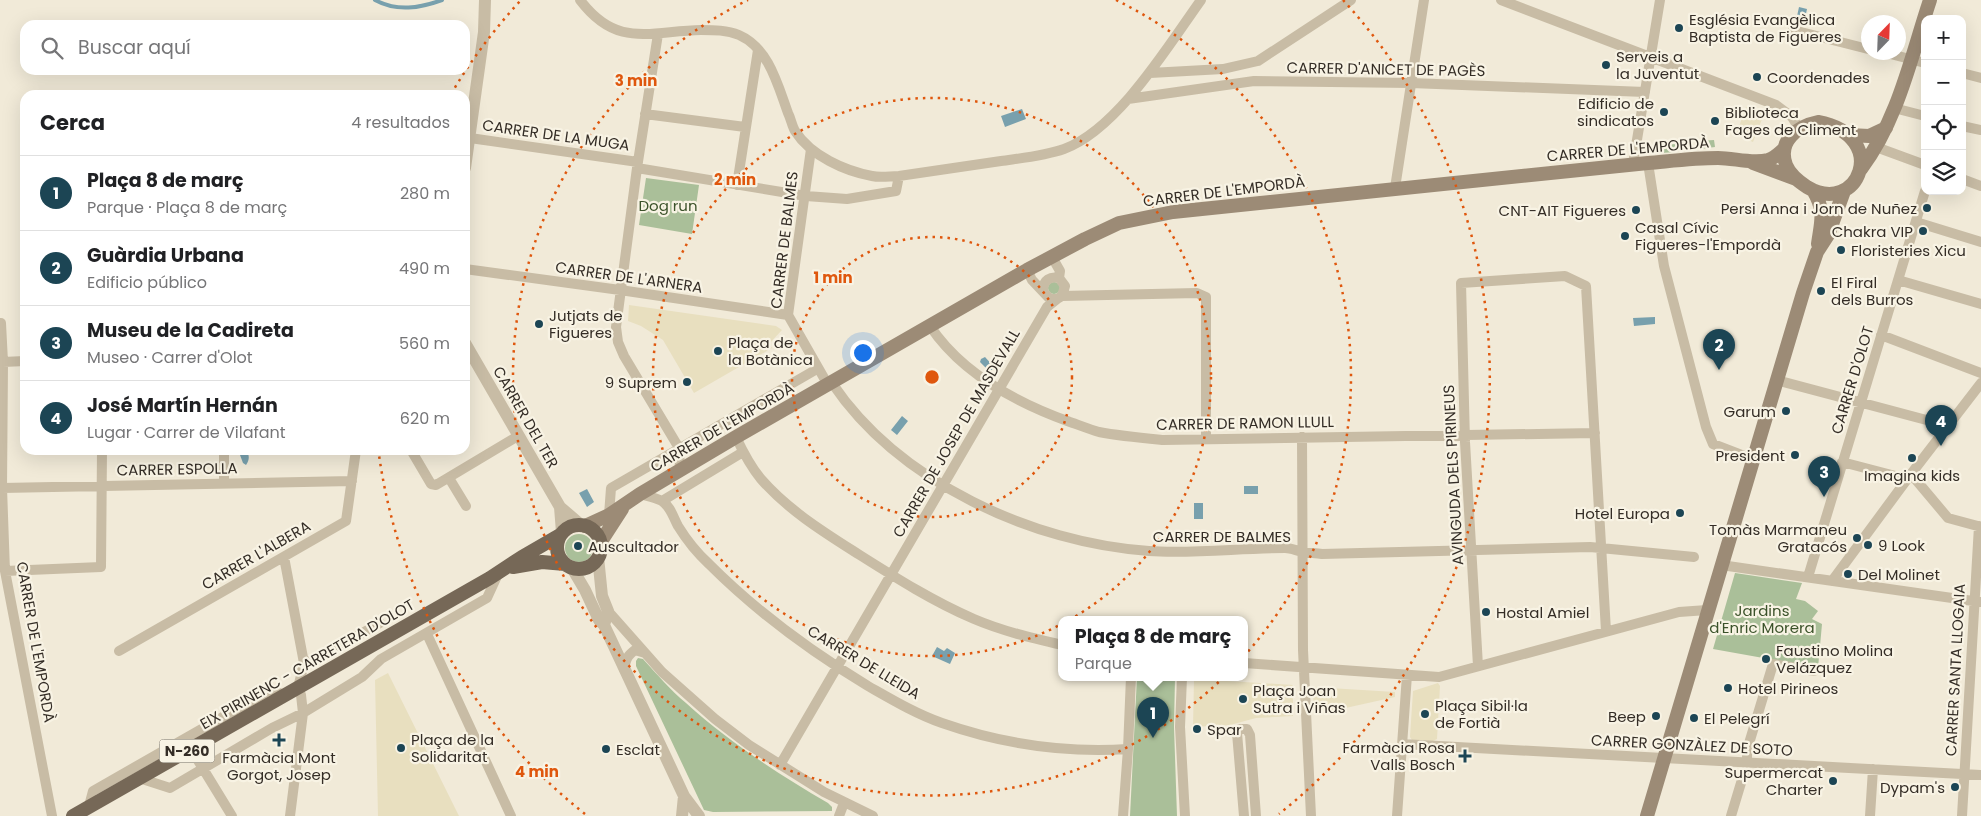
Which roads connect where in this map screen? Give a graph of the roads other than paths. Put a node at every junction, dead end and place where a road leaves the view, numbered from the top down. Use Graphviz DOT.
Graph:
graph roads {
  1 [pos="484,0"];
  2 [pos="580,0"];
  3 [pos="1201,0"];
  4 [pos="1351,0"];
  5 [pos="1424,0"];
  6 [pos="1501,0"];
  7 [pos="1660,0"];
  8 [pos="1930,0"];
  9 [pos="1793,30"];
  10 [pos="658,34"];
  11 [pos="1861,47"];
  12 [pos="758,50"];
  13 [pos="1650,58"];
  14 [pos="1906,59"];
  15 [pos="1910,60"];
  16 [pos="1921,62"];
  17 [pos="1150,73"];
  18 [pos="1966,75"];
  19 [pos="1981,78"];
  20 [pos="1412,83"];
  21 [pos="1645,92"];
  22 [pos="1128,99"];
  23 [pos="1894,108"];
  24 [pos="645,114"];
  25 [pos="1921,115"];
  26 [pos="746,127"];
  27 [pos="1966,127"];
  28 [pos="1799,128"];
  29 [pos="1886,128"];
  30 [pos="1981,130"];
  31 [pos="1849,135"];
  32 [pos="470,138"];
  33 [pos="1876,147"];
  34 [pos="1784,149"];
  35 [pos="811,150"];
  36 [pos="1750,161"];
  37 [pos="1648,163"];
  38 [pos="1633,164"];
  39 [pos="1921,164"];
  40 [pos="638,165"];
  41 [pos="1861,169"];
  42 [pos="899,176"];
  43 [pos="1796,180"];
  44 [pos="1966,180"];
  45 [pos="737,185"];
  46 [pos="1981,186"];
  47 [pos="1395,188"];
  48 [pos="1813,190"];
  49 [pos="1844,191"];
  50 [pos="1924,195"];
  51 [pos="806,196"];
  52 [pos="1916,222"];
  53 [pos="1981,242"];
  54 [pos="1817,252"];
  55 [pos="1052,257"];
  56 [pos="470,270"];
  57 [pos="1027,270"];
  58 [pos="1059,278"];
  59 [pos="1898,280"];
  60 [pos="620,290"];
  61 [pos="1044,292"];
  62 [pos="1061,296"];
  63 [pos="1981,304"];
  64 [pos="1047,307"];
  65 [pos="788,315"];
  66 [pos="1,323"];
  67 [pos="930,326"];
  68 [pos="1881,336"];
  69 [pos="470,352"];
  70 [pos="20,361"];
  71 [pos="3,362"];
  72 [pos="817,369"];
  73 [pos="1981,373"];
  74 [pos="1776,380"];
  75 [pos="1981,383"];
  76 [pos="830,384"];
  77 [pos="1000,390"];
  78 [pos="1861,402"];
  79 [pos="1949,426"];
  80 [pos="1594,433"];
  81 [pos="518,436"];
  82 [pos="1465,436"];
  83 [pos="736,437"];
  84 [pos="1302,437"];
  85 [pos="1206,439"];
  86 [pos="679,448"];
  87 [pos="743,452"];
  88 [pos="102,455"];
  89 [pos="224,455"];
  90 [pos="355,455"];
  91 [pos="414,455"];
  92 [pos="1752,459"];
  93 [pos="1842,462"];
  94 [pos="680,470"];
  95 [pos="1909,476"];
  96 [pos="449,478"];
  97 [pos="352,481"];
  98 [pos="224,483"];
  99 [pos="944,484"];
  100 [pos="102,486"];
  101 [pos="2,488"];
  102 [pos="640,494"];
  103 [pos="662,501"];
  104 [pos="625,504"];
  105 [pos="466,506"];
  106 [pos="560,508"];
  107 [pos="609,515"];
  108 [pos="583,525"];
  109 [pos="1980,526"];
  110 [pos="561,534"];
  111 [pos="600,543"];
  112 [pos="1600,548"];
  113 [pos="1471,551"];
  114 [pos="1303,552"];
  115 [pos="284,557"];
  116 [pos="1694,557"];
  117 [pos="598,558"];
  118 [pos="1721,565"];
  119 [pos="568,566"];
  120 [pos="5,571"];
  121 [pos="502,571"];
  122 [pos="891,575"];
  123 [pos="1808,577"];
  124 [pos="1832,581"];
  125 [pos="1978,602"];
  126 [pos="1707,610"];
  127 [pos="608,611"];
  128 [pos="380,623"];
  129 [pos="604,625"];
  130 [pos="369,629"];
  131 [pos="1606,630"];
  132 [pos="428,634"];
  133 [pos="383,640"];
  134 [pos="1058,645"];
  135 [pos="119,651"];
  136 [pos="646,654"];
  137 [pos="304,663"];
  138 [pos="1248,663"];
  139 [pos="1478,666"];
  140 [pos="838,667"];
  141 [pos="1305,668"];
  142 [pos="624,669"];
  143 [pos="1814,671"];
  144 [pos="324,673"];
  145 [pos="1407,675"];
  146 [pos="1131,681"];
  147 [pos="1182,681"];
  148 [pos="298,688"];
  149 [pos="285,695"];
  150 [pos="303,713"];
  151 [pos="1402,744"];
  152 [pos="191,749"];
  153 [pos="1128,749"];
  154 [pos="1664,758"];
  155 [pos="1747,763"];
  156 [pos="780,765"];
  157 [pos="204,768"];
  158 [pos="1873,769"];
  159 [pos="1964,774"];
  160 [pos="1981,775"];
  161 [pos="139,778"];
  162 [pos="684,796"];
  163 [pos="844,803"];
  164 [pos="89,806"];
  165 [pos="52,816"];
  166 [pos="72,816"];
  167 [pos="232,816"];
  168 [pos="290,816"];
  169 [pos="511,816"];
  170 [pos="683,816"];
  171 [pos="699,816"];
  172 [pos="839,816"];
  173 [pos="874,816"];
  174 [pos="1122,816"];
  175 [pos="1185,816"];
  176 [pos="1244,816"];
  177 [pos="1256,816"];
  178 [pos="1312,816"];
  179 [pos="1398,816"];
  180 [pos="1647,816"];
  181 [pos="1731,816"];
  182 [pos="1870,816"];
  183 [pos="1962,816"];
  1 -- 32 [label="street"];
  2 -- 10 [label="street"];
  3 -- 17 [label="street"];
  4 -- 17 [label="street"];
  5 -- 20 [label="street"];
  6 -- 13 [label="street"];
  7 -- 13 [label="street"];
  8 -- 15 [label="main road"];
  9 -- 11 [label="street"];
  10 -- 12 [label="street"];
  10 -- 24 [label="street"];
  12 -- 26 [label="street"];
  12 -- 35 [label="street"];
  13 -- 21 [label="street"];
  13 -- 28 [label="street"];
  14 -- 15 [label="street"];
  15 -- 16 [label="street"];
  15 -- 23 [label="main road"];
  17 -- 22 [label="street"];
  18 -- 19 [label="street"];
  20 -- 21 [label="street, CARRER D'ANICET DE PAGÈS"];
  20 -- 22 [label="street, CARRER D'ANICET DE PAGÈS"];
  20 -- 47 [label="street"];
  21 -- 38 [label="street"];
  22 -- 42 [label="street"];
  23 -- 25 [label="street"];
  23 -- 29 [label="main road"];
  24 -- 26 [label="street"];
  24 -- 40 [label="street"];
  26 -- 45 [label="street"];
  27 -- 30 [label="street"];
  28 -- 31 [label="main road"];
  28 -- 34 [label="main road"];
  29 -- 31 [label="main road"];
  29 -- 33 [label="main road"];
  31 -- 41 [label="main road"];
  32 -- 40 [label="street, CARRER DE LA MUGA"];
  33 -- 39 [label="street"];
  33 -- 41 [label="main road"];
  34 -- 36 [label="main road, N-260"];
  34 -- 43 [label="main road"];
  35 -- 42 [label="street"];
  35 -- 51 [label="street, CARRER DE BALMES"];
  36 -- 37 [label="main road, CARRER DE L'EMPORDÀ / N-260"];
  36 -- 43 [label="main road, N-260"];
  37 -- 38 [label="main road, CARRER DE L'EMPORDÀ / N-260"];
  37 -- 92 [label="street"];
  38 -- 47 [label="main road, CARRER DE L'EMPORDÀ / N-260"];
  40 -- 45 [label="street, CARRER DE LA MUGA"];
  40 -- 60 [label="street"];
  41 -- 49 [label="main road"];
  42 -- 51 [label="street, CARRER DE LA MUGA"];
  43 -- 48 [label="main road"];
  44 -- 46 [label="street"];
  45 -- 51 [label="street, CARRER DE LA MUGA"];
  47 -- 55 [label="main road, CARRER DE L'EMPORDÀ / N-260"];
  48 -- 49 [label="main road"];
  48 -- 54 [label="main road"];
  49 -- 54 [label="main road"];
  50 -- 52 [label="street, CARRER D'OLOT"];
  51 -- 65 [label="street, CARRER DE BALMES"];
  52 -- 53 [label="street"];
  52 -- 59 [label="street, CARRER D'OLOT"];
  54 -- 74 [label="main road"];
  55 -- 57 [label="main road, CARRER DE L'EMPORDÀ / N-260"];
  55 -- 58 [label="street"];
  56 -- 60 [label="street, CARRER DE L'ARNERA"];
  57 -- 61 [label="street"];
  57 -- 67 [label="main road, CARRER DE L'EMPORDÀ / N-260"];
  58 -- 61 [label="street"];
  58 -- 62 [label="street"];
  59 -- 63 [label="street"];
  59 -- 68 [label="street, CARRER D'OLOT"];
  60 -- 65 [label="street, CARRER DE L'ARNERA"];
  60 -- 86 [label="street"];
  61 -- 62 [label="street"];
  61 -- 64 [label="street"];
  62 -- 64 [label="street"];
  62 -- 85 [label="street"];
  64 -- 77 [label="street, CARRER DE JOSEP DE MASDEVALL"];
  65 -- 72 [label="street, CARRER DE BALMES"];
  66 -- 71 [label="street, CARRER DE L'EMPORDÀ"];
  67 -- 76 [label="main road, CARRER DE L'EMPORDÀ / N-260"];
  67 -- 77 [label="street, CARRER DE RAMON LLULL"];
  68 -- 73 [label="street"];
  68 -- 78 [label="street, CARRER D'OLOT"];
  69 -- 81 [label="street, CARRER DEL TER"];
  70 -- 71 [label="street"];
  71 -- 101 [label="street, CARRER DE L'EMPORDÀ"];
  72 -- 76 [label="street, CARRER DE BALMES"];
  72 -- 86 [label="street, CARRER DE L'EMPORDÀ"];
  74 -- 78 [label="street"];
  74 -- 92 [label="main road"];
  75 -- 79 [label="street"];
  76 -- 83 [label="main road, CARRER DE L'EMPORDÀ / N-260"];
  76 -- 99 [label="street, CARRER DE BALMES"];
  77 -- 85 [label="street, CARRER DE RAMON LLULL"];
  77 -- 99 [label="street, CARRER DE JOSEP DE MASDEVALL"];
  78 -- 79 [label="street"];
  78 -- 93 [label="street, CARRER D'OLOT"];
  79 -- 95 [label="street"];
  80 -- 82 [label="street, CARRER DE RAMON LLULL"];
  80 -- 82 [label="street, AVINGUDA DELS PIRINEUS"];
  80 -- 112 [label="street"];
  81 -- 96 [label="street"];
  81 -- 106 [label="street, CARRER DEL TER"];
  82 -- 84 [label="street, CARRER DE RAMON LLULL"];
  82 -- 113 [label="street, AVINGUDA DELS PIRINEUS"];
  83 -- 87 [label="street"];
  83 -- 94 [label="main road, CARRER DE L'EMPORDÀ / N-260"];
  84 -- 85 [label="street, CARRER DE RAMON LLULL"];
  84 -- 114 [label="street"];
  86 -- 94 [label="street"];
  86 -- 107 [label="street, CARRER DE L'EMPORDÀ"];
  87 -- 103 [label="street"];
  87 -- 122 [label="street"];
  88 -- 100 [label="street"];
  89 -- 98 [label="street"];
  90 -- 97 [label="street, CARRER L'ALBERA"];
  91 -- 96 [label="street"];
  92 -- 118 [label="main road"];
  93 -- 95 [label="street"];
  93 -- 123 [label="street, CARRER D'OLOT"];
  94 -- 102 [label="main road, CARRER DE L'EMPORDÀ / N-260"];
  95 -- 109 [label="street"];
  95 -- 124 [label="street"];
  96 -- 105 [label="street"];
  97 -- 98 [label="street, CARRER ESPOLLA"];
  97 -- 115 [label="street, CARRER L'ALBERA"];
  98 -- 100 [label="street, CARRER ESPOLLA"];
  99 -- 114 [label="street, CARRER DE BALMES"];
  99 -- 122 [label="street, CARRER DE JOSEP DE MASDEVALL"];
  100 -- 101 [label="street, CARRER ESPOLLA"];
  100 -- 120 [label="street"];
  101 -- 120 [label="street, CARRER DE L'EMPORDÀ"];
  102 -- 103 [label="street"];
  102 -- 104 [label="main road, CARRER DE L'EMPORDÀ / N-260"];
  103 -- 140 [label="street, CARRER DE LLEIDA"];
  104 -- 107 [label="main road, CARRER DE L'EMPORDÀ / N-260"];
  104 -- 111 [label="main road, CARRER DE L'EMPORDÀ / N-260"];
  106 -- 108 [label="street"];
  106 -- 110 [label="street"];
  107 -- 108 [label="main road, CARRER DE L'EMPORDÀ / N-260"];
  108 -- 110 [label="main road, N-260"];
  108 -- 111 [label="main road"];
  109 -- 125 [label="street, CARRER SANTA LLOGAIA"];
  110 -- 119 [label="main road"];
  110 -- 121 [label="main road, EIX PIRINENC - CARRETERA D'OLOT / N-260"];
  111 -- 117 [label="main road, N-260"];
  112 -- 113 [label="street, CARRER DE BALMES"];
  112 -- 116 [label="street, CARRER DE BALMES"];
  112 -- 131 [label="street"];
  113 -- 114 [label="street, CARRER DE BALMES"];
  113 -- 139 [label="street, AVINGUDA DELS PIRINEUS"];
  114 -- 141 [label="street"];
  115 -- 135 [label="street, CARRER L'ALBERA"];
  115 -- 137 [label="street"];
  117 -- 119 [label="main road, N-260"];
  117 -- 127 [label="street"];
  118 -- 123 [label="street"];
  118 -- 126 [label="main road"];
  119 -- 121 [label="main road, EIX PIRINENC - CARRETERA D'OLOT / N-260"];
  119 -- 129 [label="street"];
  120 -- 165 [label="street, CARRER DE L'EMPORDÀ"];
  121 -- 132 [label="street"];
  121 -- 133 [label="main road, EIX PIRINENC - CARRETERA D'OLOT / N-260"];
  122 -- 134 [label="street"];
  122 -- 140 [label="street, CARRER DE JOSEP DE MASDEVALL"];
  123 -- 124 [label="street"];
  124 -- 125 [label="street"];
  125 -- 159 [label="street, CARRER SANTA LLOGAIA"];
  126 -- 131 [label="street"];
  126 -- 154 [label="main road"];
  127 -- 129 [label="street"];
  127 -- 136 [label="street"];
  128 -- 130 [label="street"];
  129 -- 142 [label="street"];
  130 -- 133 [label="street"];
  130 -- 137 [label="street"];
  131 -- 139 [label="street"];
  132 -- 150 [label="street"];
  132 -- 169 [label="street"];
  133 -- 144 [label="main road, EIX PIRINENC - CARRETERA D'OLOT / N-260"];
  136 -- 142 [label="street"];
  136 -- 156 [label="street"];
  137 -- 144 [label="street"];
  137 -- 148 [label="street"];
  138 -- 141 [label="street"];
  139 -- 145 [label="street"];
  140 -- 153 [label="street, CARRER DE LLEIDA"];
  140 -- 156 [label="street, CARRER DE JOSEP DE MASDEVALL"];
  141 -- 145 [label="street"];
  141 -- 178 [label="street"];
  142 -- 162 [label="street"];
  143 -- 155 [label="street"];
  144 -- 148 [label="main road, EIX PIRINENC - CARRETERA D'OLOT / N-260"];
  145 -- 151 [label="street"];
  146 -- 153 [label="street"];
  147 -- 175 [label="street"];
  148 -- 149 [label="main road, EIX PIRINENC - CARRETERA D'OLOT / N-260"];
  148 -- 150 [label="street"];
  149 -- 152 [label="main road, EIX PIRINENC - CARRETERA D'OLOT / N-260"];
  149 -- 164 [label="street"];
  150 -- 157 [label="street"];
  150 -- 168 [label="street"];
  151 -- 154 [label="street, CARRER GONZÀLEZ DE SOTO"];
  151 -- 179 [label="street"];
  152 -- 157 [label="street"];
  152 -- 161 [label="main road, EIX PIRINENC - CARRETERA D'OLOT / N-260"];
  153 -- 174 [label="street"];
  154 -- 155 [label="street, CARRER GONZÀLEZ DE SOTO"];
  154 -- 180 [label="main road"];
  155 -- 158 [label="street, CARRER GONZÀLEZ DE SOTO"];
  155 -- 181 [label="street"];
  156 -- 163 [label="street"];
  157 -- 161 [label="street"];
  157 -- 167 [label="street"];
  158 -- 159 [label="street, CARRER GONZÀLEZ DE SOTO"];
  158 -- 182 [label="street"];
  159 -- 160 [label="street, CARRER GONZÀLEZ DE SOTO"];
  159 -- 183 [label="street, CARRER SANTA LLOGAIA"];
  161 -- 164 [label="main road, EIX PIRINENC - CARRETERA D'OLOT / N-260"];
  162 -- 170 [label="street"];
  162 -- 171 [label="street"];
  163 -- 172 [label="street"];
  163 -- 173 [label="street"];
  164 -- 166 [label="main road, EIX PIRINENC - CARRETERA D'OLOT / N-260"];
  170 -- 171 [label="street"];
  176 -- 177 [label="street"];
}
